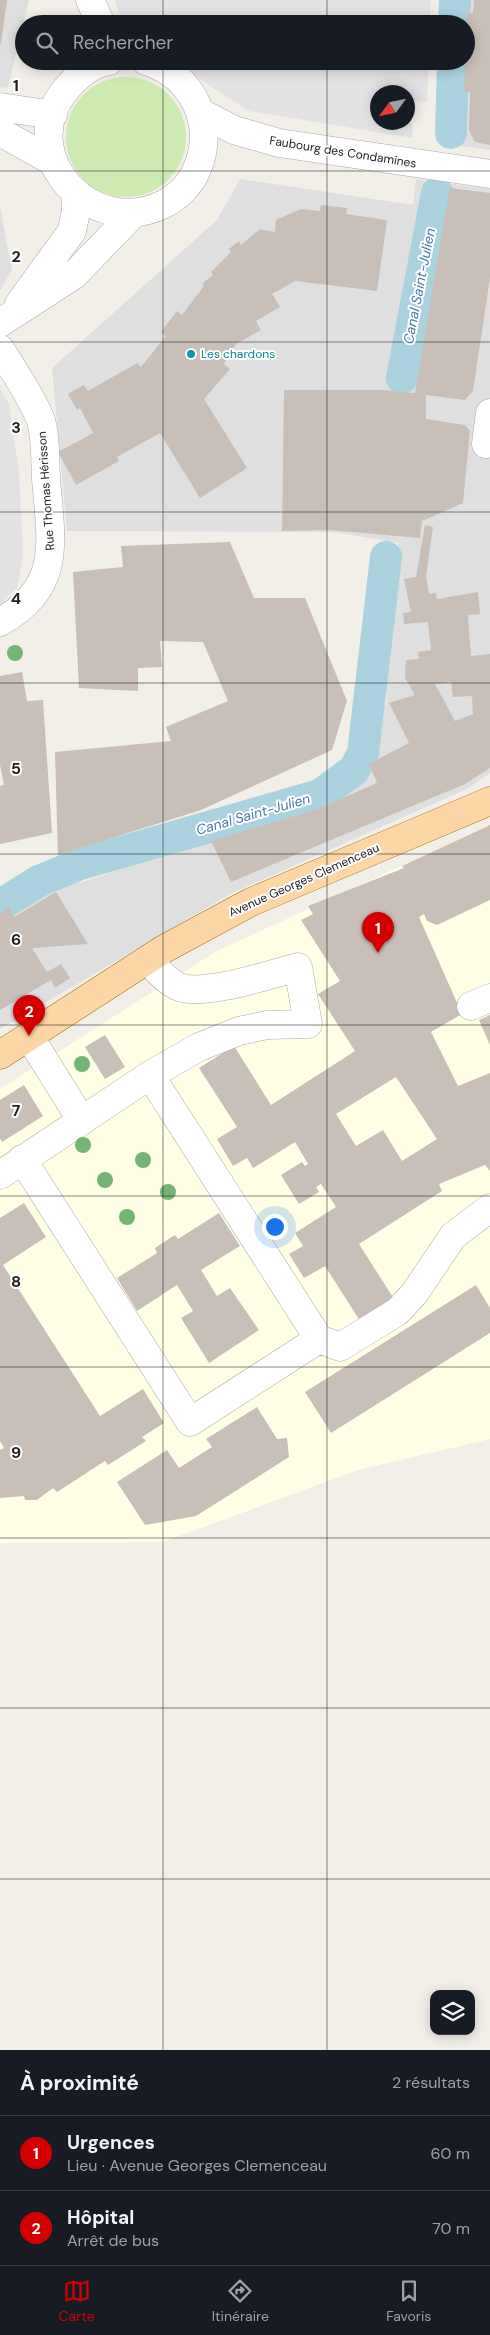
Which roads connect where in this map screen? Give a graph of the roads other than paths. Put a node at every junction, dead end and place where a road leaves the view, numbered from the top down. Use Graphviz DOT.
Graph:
graph roads {
  1 [pos="77,0"];
  2 [pos="90,0"];
  3 [pos="78,15"];
  4 [pos="97,15"];
  5 [pos="85,70"];
  6 [pos="168,70"];
  7 [pos="0,106"];
  8 [pos="201,113"];
  9 [pos="53,115"];
  10 [pos="0,132"];
  11 [pos="54,162"];
  12 [pos="490,174"];
  13 [pos="76,194"];
  14 [pos="133,214"];
  15 [pos="4,320"];
  16 [pos="0,349"];
  17 [pos="490,413"];
  18 [pos="486,444"];
  19 [pos="0,622"];
  20 [pos="490,801"];
  21 [pos="148,960"];
  22 [pos="29,1036"];
  23 [pos="0,1054"];
  24 [pos="150,1075"];
  25 [pos="82,1121"];
  26 [pos="22,1160"];
  27 [pos="0,1175"];
  28 [pos="490,1208"];
  29 [pos="320,1339"];
  1 -- 3 [label="street"];
  2 -- 4 [label="street"];
  5 -- 9 [label="street"];
  6 -- 8 [label="street"];
  7 -- 9 [label="street"];
  8 -- 12 [label="street, Faubourg des Condamines"];
  8 -- 14 [label="street"];
  9 -- 11 [label="street"];
  10 -- 11 [label="street"];
  11 -- 13 [label="street"];
  13 -- 14 [label="street"];
  13 -- 15 [label="street"];
  14 -- 15 [label="street"];
  16 -- 19 [label="street, Rue Thomas Hérisson"];
  17 -- 18 [label="street"];
  20 -- 21 [label="main road, Avenue Georges Clemenceau"];
  21 -- 22 [label="main road, Avenue Georges Clemenceau"];
  21 -- 24 [label="street"];
  22 -- 23 [label="main road, Avenue Georges Clemenceau"];
  22 -- 25 [label="street"];
  24 -- 25 [label="street"];
  24 -- 29 [label="street"];
  25 -- 26 [label="street"];
  26 -- 27 [label="street"];
  26 -- 29 [label="street"];
  28 -- 29 [label="street"];
}
